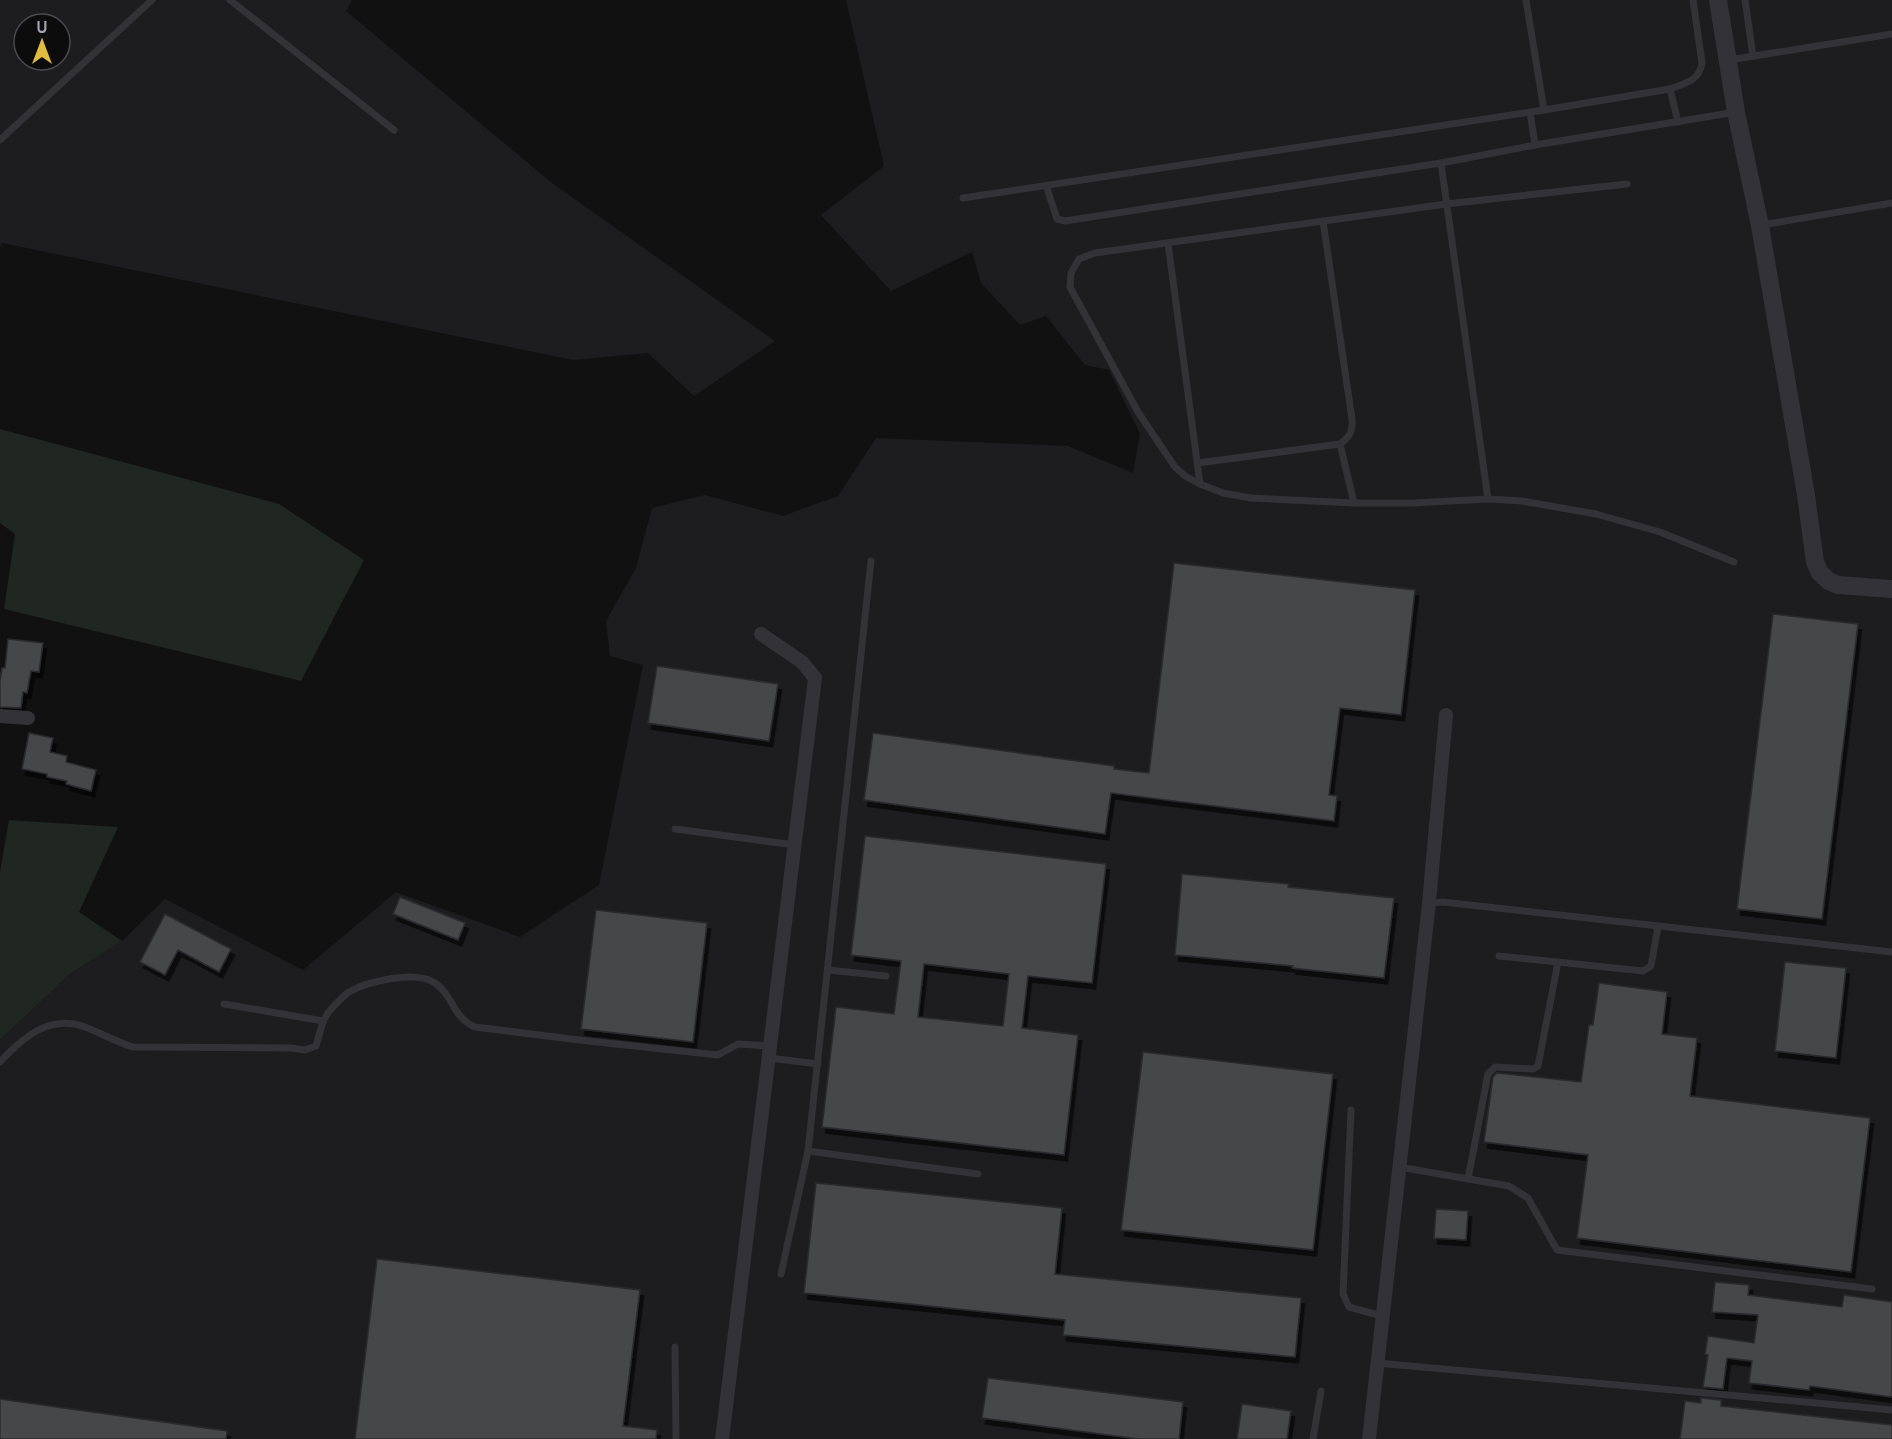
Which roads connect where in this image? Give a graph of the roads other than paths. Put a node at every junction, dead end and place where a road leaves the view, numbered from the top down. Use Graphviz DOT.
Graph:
graph roads {
  1 [pos="152,0"];
  2 [pos="1526,0"];
  3 [pos="1693,0"];
  4 [pos="1718,0"];
  5 [pos="1745,0"];
  6 [pos="236,2"];
  7 [pos="1892,34"];
  8 [pos="1753,56"];
  9 [pos="1727,60"];
  10 [pos="1670,89"];
  11 [pos="1544,110"];
  12 [pos="1530,112"];
  13 [pos="1736,112"];
  14 [pos="1678,122"];
  15 [pos="394,130"];
  16 [pos="0,140"];
  17 [pos="1534,145"];
  18 [pos="1441,163"];
  19 [pos="1627,184"];
  20 [pos="1046,185"];
  21 [pos="963,198"];
  22 [pos="1892,203"];
  23 [pos="1446,204"];
  24 [pos="1323,221"];
  25 [pos="1760,226"];
  26 [pos="1168,243"];
  27 [pos="1340,444"];
  28 [pos="1198,463"];
  29 [pos="1200,484"];
  30 [pos="1488,499"];
  31 [pos="1354,503"];
  32 [pos="871,561"];
  33 [pos="1734,562"];
  34 [pos="1892,589"];
  35 [pos="761,634"];
  36 [pos="1446,715"];
  37 [pos="0,716"];
  38 [pos="28,718"];
  39 [pos="675,829"];
  40 [pos="795,845"];
  41 [pos="1429,903"];
  42 [pos="1658,927"];
  43 [pos="1892,952"];
  44 [pos="1499,956"];
  45 [pos="1558,962"];
  46 [pos="828,970"];
  47 [pos="886,976"];
  48 [pos="224,1004"];
  49 [pos="323,1021"];
  50 [pos="770,1052"];
  51 [pos="0,1062"];
  52 [pos="818,1064"];
  53 [pos="1351,1110"];
  54 [pos="808,1151"];
  55 [pos="1399,1167"];
  56 [pos="978,1174"];
  57 [pos="1468,1179"];
  58 [pos="781,1274"];
  59 [pos="1872,1289"];
  60 [pos="1382,1316"];
  61 [pos="675,1347"];
  62 [pos="1377,1363"];
  63 [pos="1321,1391"];
  64 [pos="1892,1410"];
  65 [pos="676,1439"];
  66 [pos="722,1439"];
  67 [pos="1313,1439"];
  68 [pos="1369,1439"];
  1 -- 16 [label="lane"];
  2 -- 11 [label="lane"];
  3 -- 10 [label="lane"];
  4 -- 9 [label="street"];
  5 -- 8 [label="lane"];
  6 -- 15 [label="lane"];
  7 -- 8 [label="lane"];
  8 -- 9 [label="lane"];
  9 -- 13 [label="street"];
  10 -- 11 [label="lane"];
  10 -- 14 [label="lane"];
  11 -- 12 [label="lane"];
  12 -- 17 [label="lane"];
  12 -- 20 [label="lane"];
  13 -- 14 [label="lane"];
  13 -- 25 [label="street"];
  14 -- 17 [label="lane"];
  17 -- 18 [label="lane"];
  18 -- 20 [label="lane"];
  18 -- 23 [label="lane"];
  19 -- 23 [label="lane"];
  20 -- 21 [label="lane"];
  22 -- 25 [label="lane"];
  23 -- 24 [label="lane"];
  23 -- 30 [label="lane"];
  24 -- 26 [label="lane"];
  24 -- 27 [label="lane"];
  25 -- 34 [label="street"];
  26 -- 28 [label="lane"];
  26 -- 29 [label="lane"];
  27 -- 28 [label="lane"];
  27 -- 31 [label="lane"];
  28 -- 29 [label="lane"];
  29 -- 31 [label="lane"];
  30 -- 31 [label="lane"];
  30 -- 33 [label="lane"];
  32 -- 46 [label="lane"];
  35 -- 40 [label="street"];
  36 -- 41 [label="street"];
  37 -- 38 [label="street"];
  39 -- 40 [label="lane"];
  40 -- 50 [label="street"];
  41 -- 42 [label="lane"];
  41 -- 55 [label="street"];
  42 -- 43 [label="lane"];
  42 -- 45 [label="lane"];
  44 -- 45 [label="lane"];
  45 -- 57 [label="lane"];
  46 -- 47 [label="lane"];
  46 -- 52 [label="lane"];
  48 -- 49 [label="lane"];
  49 -- 50 [label="lane"];
  49 -- 51 [label="lane"];
  50 -- 52 [label="lane"];
  50 -- 66 [label="street"];
  52 -- 54 [label="lane"];
  53 -- 60 [label="lane"];
  54 -- 56 [label="lane"];
  54 -- 58 [label="lane"];
  55 -- 57 [label="lane"];
  55 -- 60 [label="street"];
  57 -- 59 [label="lane"];
  60 -- 62 [label="street"];
  61 -- 65 [label="lane"];
  62 -- 64 [label="lane"];
  62 -- 68 [label="street"];
  63 -- 67 [label="lane"];
}
